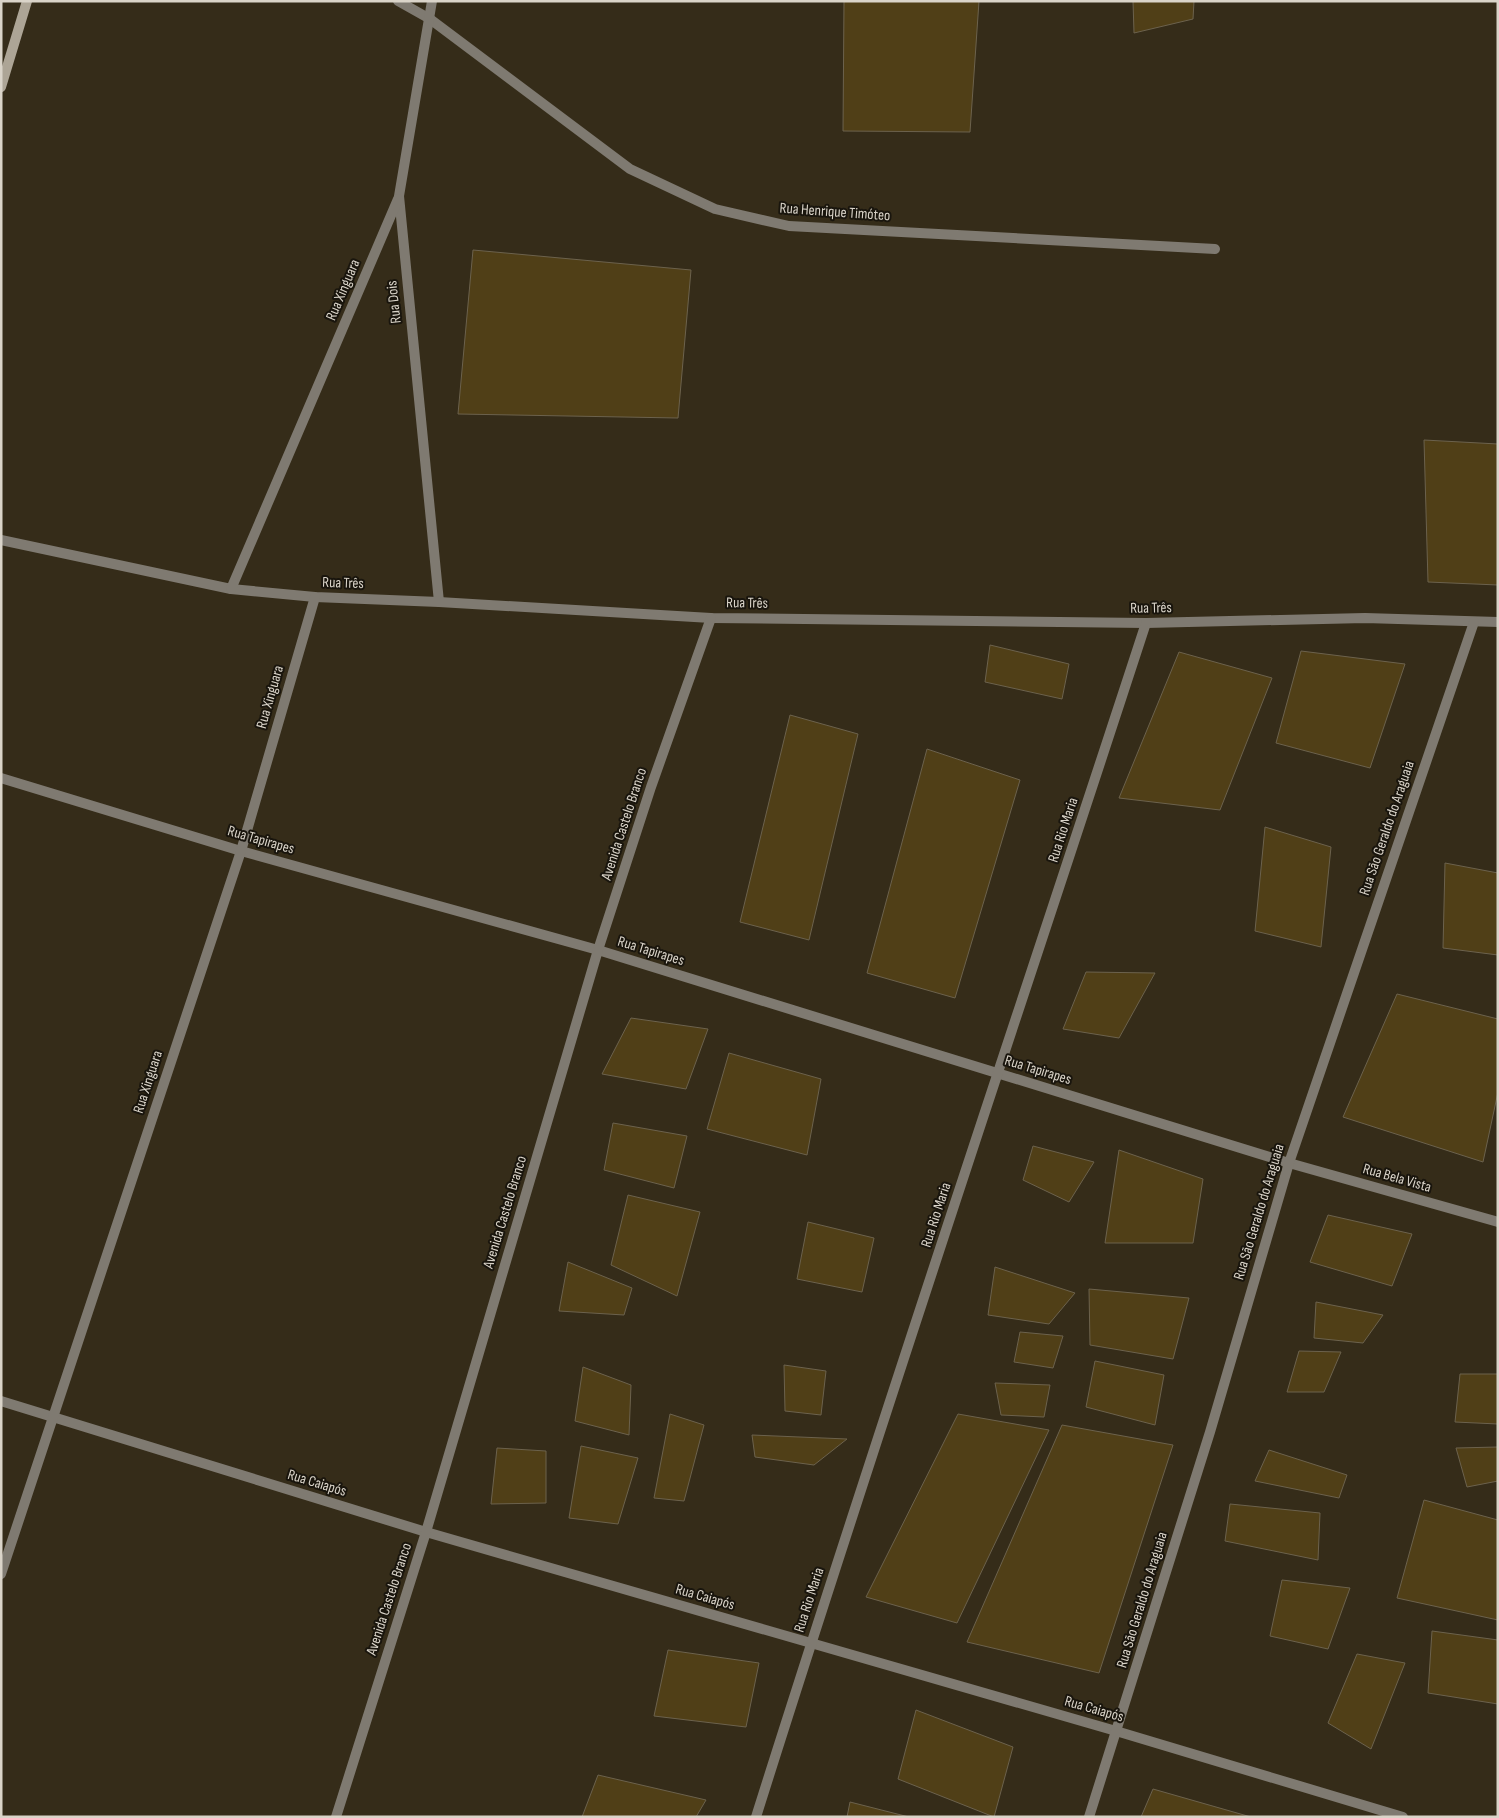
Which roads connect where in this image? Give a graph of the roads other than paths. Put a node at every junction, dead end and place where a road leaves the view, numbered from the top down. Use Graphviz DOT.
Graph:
graph roads {
  1 [pos="27,1"];
  2 [pos="398,1"];
  3 [pos="432,1"];
  4 [pos="430,19"];
  5 [pos="1,87"];
  6 [pos="399,196"];
  7 [pos="1215,249"];
  8 [pos="1,540"];
  9 [pos="231,589"];
  10 [pos="315,597"];
  11 [pos="439,602"];
  12 [pos="711,618"];
  13 [pos="1474,622"];
  14 [pos="1498,622"];
  15 [pos="1146,623"];
  16 [pos="1,778"];
  17 [pos="241,851"];
  18 [pos="598,950"];
  19 [pos="999,1073"];
  20 [pos="1289,1163"];
  21 [pos="1498,1222"];
  22 [pos="1,1401"];
  23 [pos="53,1417"];
  24 [pos="426,1532"];
  25 [pos="1,1574"];
  26 [pos="810,1644"];
  27 [pos="1116,1731"];
  28 [pos="336,1817"];
  29 [pos="756,1817"];
  30 [pos="1089,1817"];
  31 [pos="1402,1817"];
  1 -- 5 [label="street"];
  2 -- 4 [label="street, Rua Henrique Timóteo"];
  3 -- 4 [label="street, Rua Dois"];
  4 -- 6 [label="street, Rua Dois"];
  4 -- 7 [label="street, Rua Henrique Timóteo"];
  6 -- 9 [label="street, Rua Xinguara"];
  6 -- 11 [label="street, Rua Dois"];
  8 -- 9 [label="street, Rua Três"];
  9 -- 10 [label="street, Rua Três"];
  10 -- 11 [label="street, Rua Três"];
  10 -- 17 [label="street, Rua Xinguara"];
  11 -- 12 [label="street, Rua Três"];
  12 -- 15 [label="street, Rua Três"];
  12 -- 18 [label="street, Avenida Castelo Branco"];
  13 -- 14 [label="street, Rua Três"];
  13 -- 15 [label="street, Rua Três"];
  13 -- 20 [label="street, Rua São Geraldo do Araguaia"];
  15 -- 19 [label="street, Rua Rio Maria"];
  16 -- 17 [label="street, Rua Tapirapes"];
  17 -- 18 [label="street, Rua Tapirapes"];
  17 -- 23 [label="street, Rua Xinguara"];
  18 -- 19 [label="street, Rua Tapirapes"];
  18 -- 24 [label="street, Avenida Castelo Branco"];
  19 -- 20 [label="street, Rua Tapirapes"];
  19 -- 26 [label="street, Rua Rio Maria"];
  20 -- 21 [label="street, Rua Bela Vista"];
  20 -- 27 [label="street, Rua São Geraldo do Araguaia"];
  22 -- 23 [label="street, Rua Caiapós"];
  23 -- 24 [label="street, Rua Caiapós"];
  23 -- 25 [label="street, Rua Xinguara"];
  24 -- 26 [label="street, Rua Caiapós"];
  24 -- 28 [label="street, Avenida Castelo Branco"];
  26 -- 27 [label="street, Rua Caiapós"];
  26 -- 29 [label="street, Rua Rio Maria"];
  27 -- 30 [label="street, Rua São Geraldo do Araguaia"];
  27 -- 31 [label="street, Rua Caiapós"];
}
